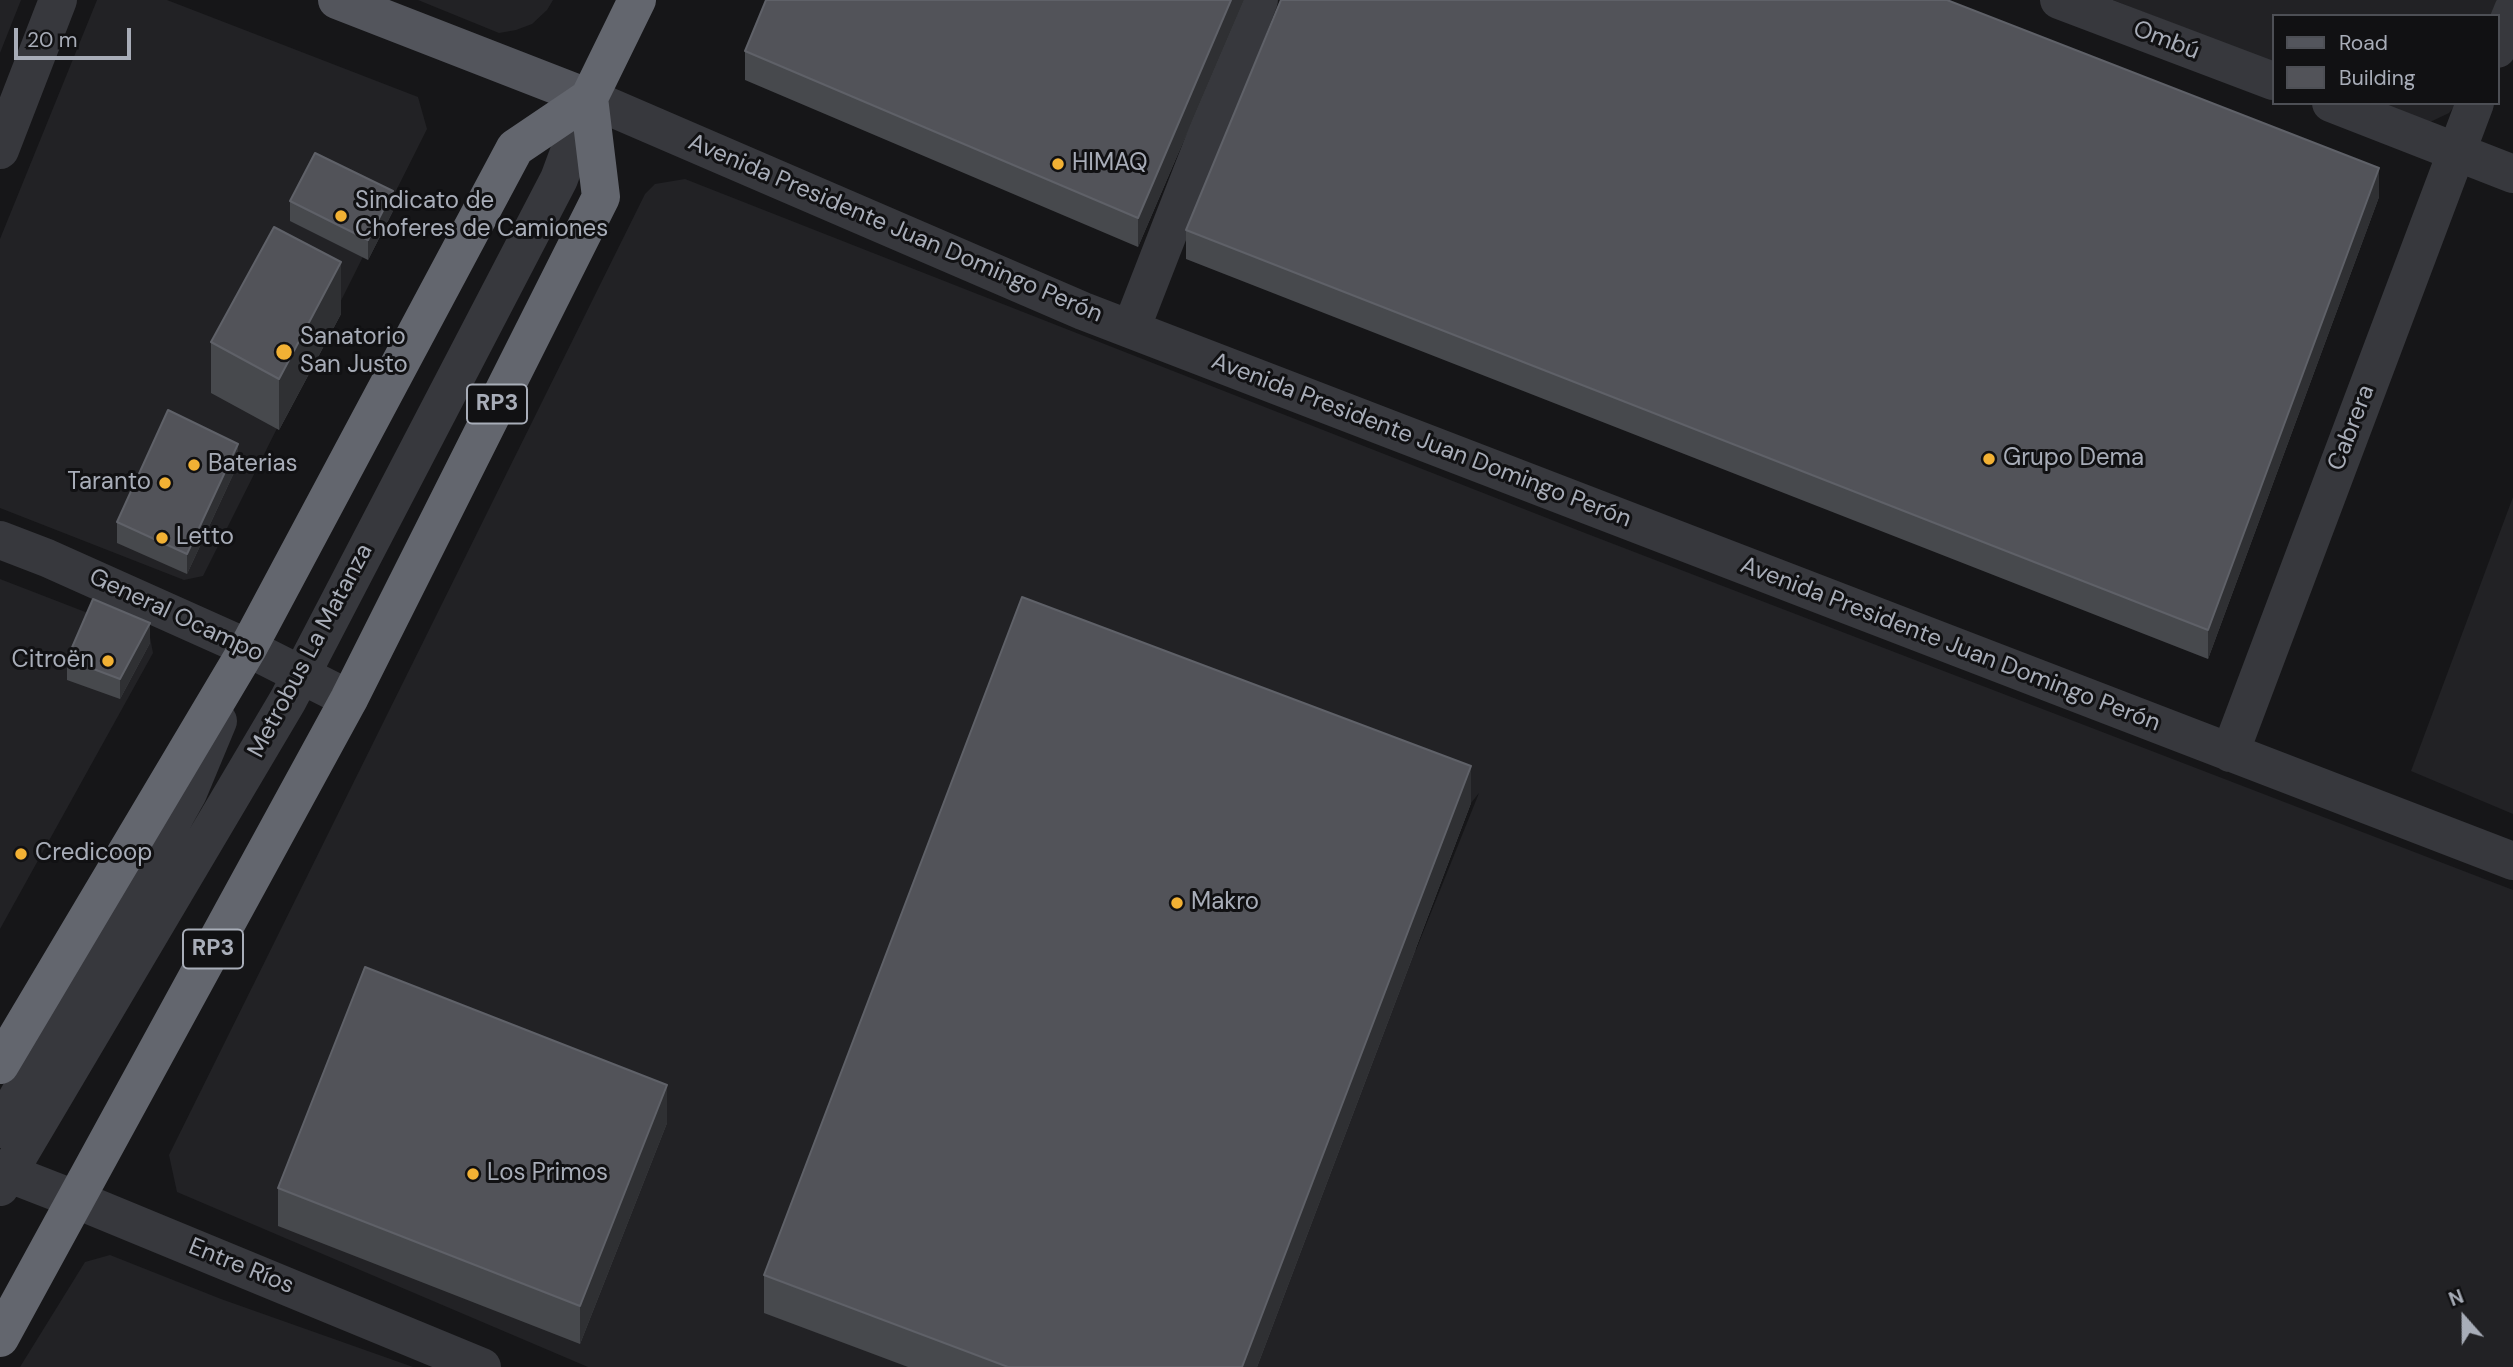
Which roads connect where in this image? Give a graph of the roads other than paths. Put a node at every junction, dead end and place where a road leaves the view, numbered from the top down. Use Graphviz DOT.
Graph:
graph roads {
  1 [pos="58,0"];
  2 [pos="337,0"];
  3 [pos="637,0"];
  4 [pos="1259,0"];
  5 [pos="2059,0"];
  6 [pos="2513,10"];
  7 [pos="2499,44"];
  8 [pos="2272,81"];
  9 [pos="589,98"];
  10 [pos="2336,105"];
  11 [pos="2474,105"];
  12 [pos="0,150"];
  13 [pos="2455,151"];
  14 [pos="2513,174"];
  15 [pos="1131,329"];
  16 [pos="0,540"];
  17 [pos="248,648"];
  18 [pos="302,675"];
  19 [pos="349,699"];
  20 [pos="2230,752"];
  21 [pos="2513,861"];
  22 [pos="0,1065"];
  23 [pos="0,1129"];
  24 [pos="3,1177"];
  25 [pos="77,1199"];
  26 [pos="0,1338"];
  27 [pos="482,1367"];
  1 -- 12 [label="street"];
  2 -- 9 [label="main road, Avenida Presidente Juan Domingo Perón"];
  3 -- 9 [label="highway"];
  4 -- 15 [label="street"];
  5 -- 8 [label="street, Ombú"];
  6 -- 7 [label="street"];
  9 -- 15 [label="street, Avenida Presidente Juan Domingo Perón"];
  9 -- 17 [label="highway"];
  9 -- 18 [label="street, Metrobus La Matanza"];
  9 -- 19 [label="highway, RP3"];
  10 -- 13 [label="street"];
  11 -- 13 [label="street, Cabrera"];
  13 -- 14 [label="street"];
  13 -- 20 [label="street, Cabrera"];
  15 -- 20 [label="street, Avenida Presidente Juan Domingo Perón"];
  16 -- 17 [label="street, General Ocampo"];
  17 -- 18 [label="street, General Ocampo"];
  17 -- 22 [label="highway"];
  17 -- 23 [label="street, Metrobus La Matanza"];
  18 -- 19 [label="street, General Ocampo"];
  18 -- 24 [label="street, Metrobus La Matanza"];
  19 -- 25 [label="highway, RP3"];
  20 -- 21 [label="street, Avenida Presidente Juan Domingo Perón"];
  24 -- 25 [label="street, Entre Ríos"];
  25 -- 26 [label="highway, RP3"];
  25 -- 27 [label="street, Entre Ríos"];
}
